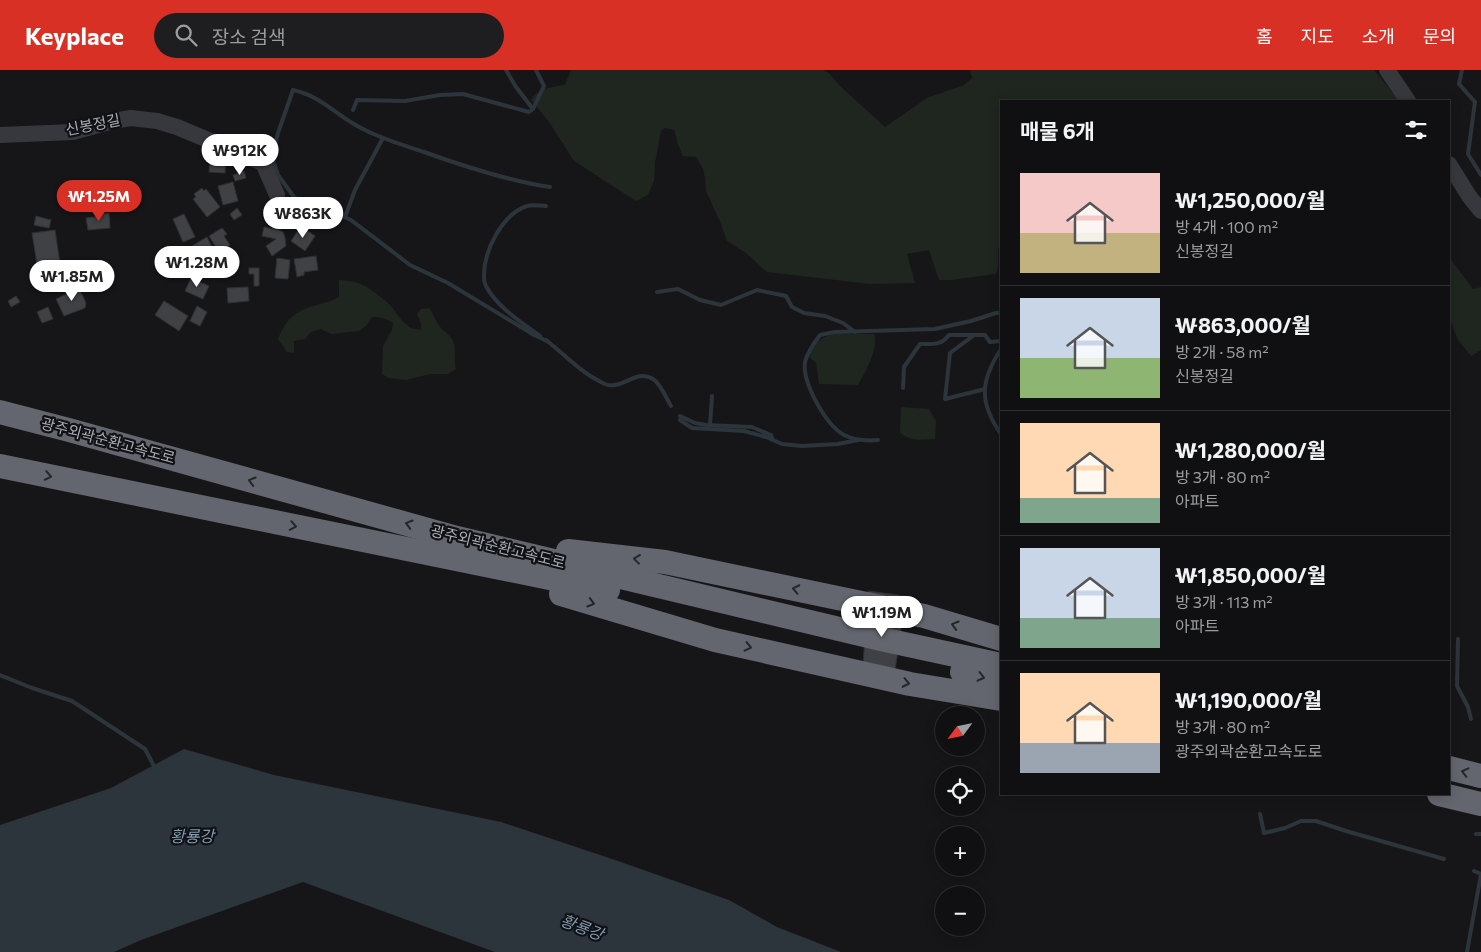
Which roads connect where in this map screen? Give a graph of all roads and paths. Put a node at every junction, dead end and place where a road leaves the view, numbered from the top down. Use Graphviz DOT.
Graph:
graph roads {
  1 [pos="1387,70"];
  2 [pos="1407,100"];
  3 [pos="0,135"];
  4 [pos="1450,166"];
  5 [pos="277,195"];
  6 [pos="1481,212"];
  7 [pos="0,412"];
  8 [pos="0,466"];
  9 [pos="457,538"];
  10 [pos="410,550"];
  11 [pos="1000,639"];
  12 [pos="1000,665"];
  13 [pos="1000,682"];
  14 [pos="1000,699"];
  15 [pos="1450,768"];
  16 [pos="1481,776"];
  17 [pos="1443,795"];
  18 [pos="1481,804"];
  1 -- 2 [label="street"];
  3 -- 5 [label="street, 신봉정길"];
  4 -- 6 [label="street"];
  9 -- 7 [label="highway, 광주외곽순환고속도로, one-way"];
  8 -- 10 [label="highway, 광주외곽순환고속도로, one-way"];
  11 -- 9 [label="highway, one-way"];
  9 -- 12 [label="highway, 광주외곽순환고속도로"];
  10 -- 13 [label="highway, 광주외곽순환고속도로, one-way"];
  10 -- 14 [label="highway, one-way"];
  16 -- 15 [label="highway, one-way"];
  17 -- 18 [label="highway"];
}
